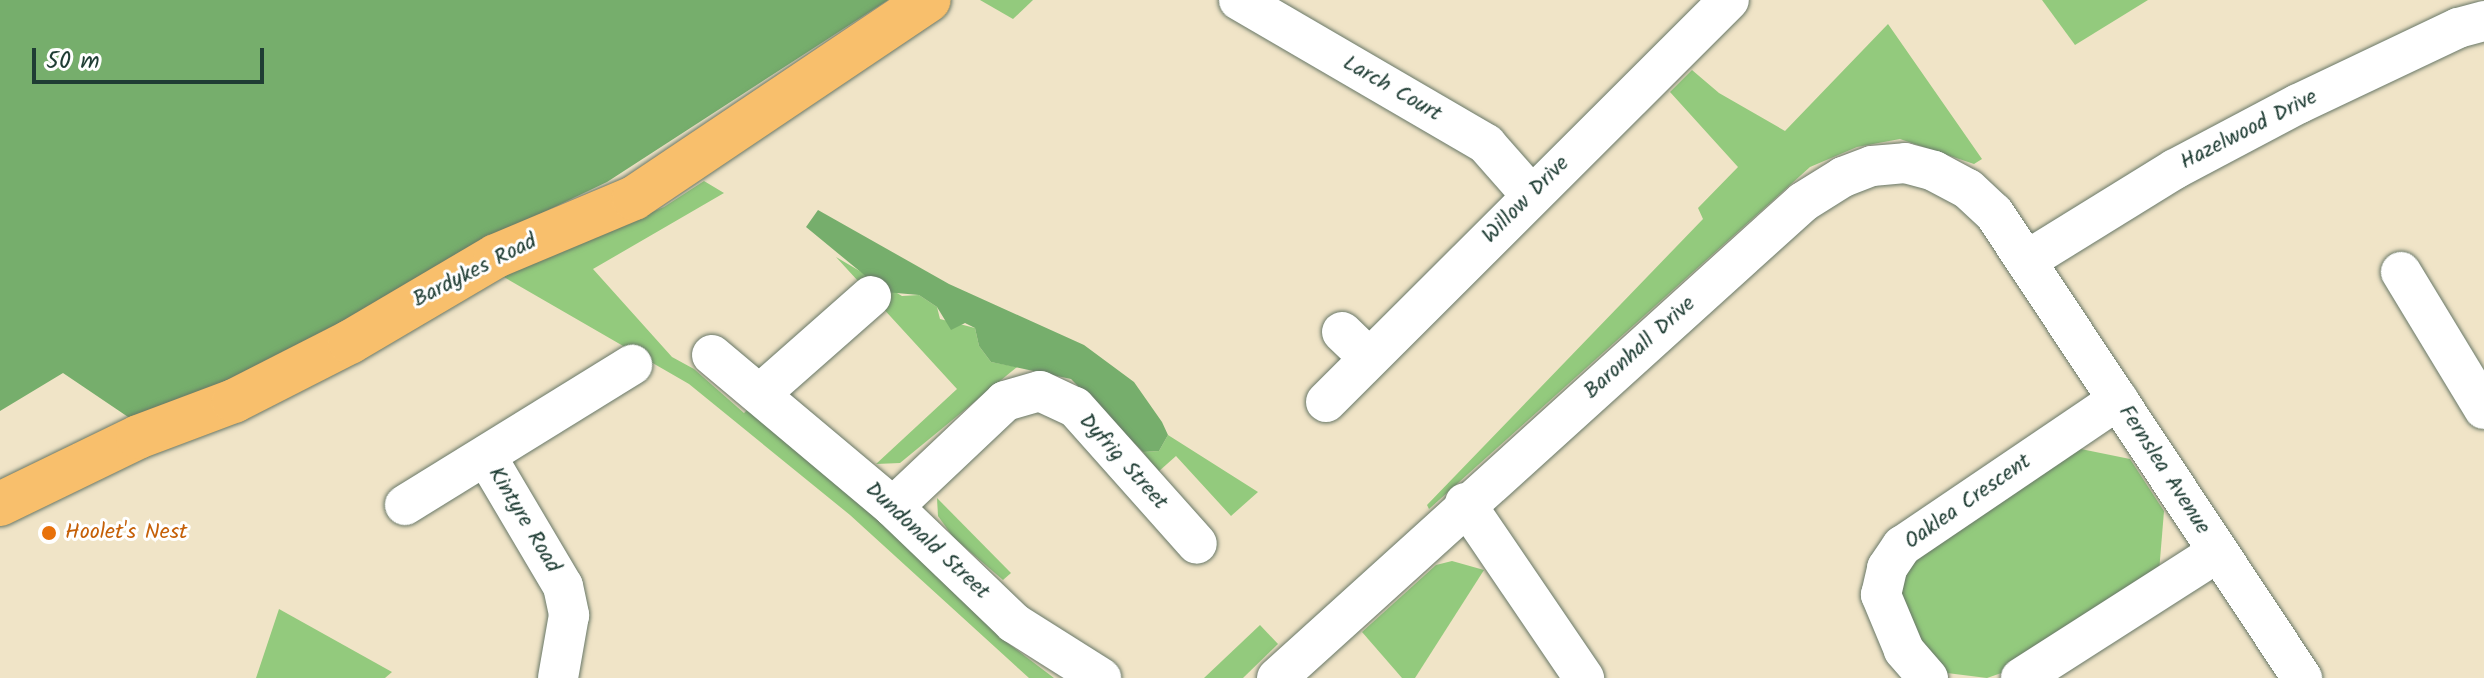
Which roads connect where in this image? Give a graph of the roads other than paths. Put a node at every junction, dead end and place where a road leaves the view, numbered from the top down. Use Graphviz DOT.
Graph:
graph roads {
  1 [pos="929,0"];
  2 [pos="1239,0"];
  3 [pos="1721,3"];
  4 [pos="1284,11"];
  5 [pos="2463,16"];
  6 [pos="1531,195"];
  7 [pos="2026,261"];
  8 [pos="2401,272"];
  9 [pos="871,296"];
  10 [pos="712,355"];
  11 [pos="632,365"];
  12 [pos="760,394"];
  13 [pos="2118,400"];
  14 [pos="1326,402"];
  15 [pos="2484,409"];
  16 [pos="486,456"];
  17 [pos="1465,503"];
  18 [pos="0,504"];
  19 [pos="405,505"];
  20 [pos="893,507"];
  21 [pos="1197,544"];
  22 [pos="2218,552"];
  23 [pos="558,678"];
  24 [pos="1101,678"];
  25 [pos="1277,678"];
  26 [pos="1584,678"];
  27 [pos="1928,678"];
  28 [pos="2021,678"];
  29 [pos="2302,678"];
  1 -- 18 [label="main road, Bardykes Road"];
  2 -- 4 [label="street, Larch Court"];
  3 -- 6 [label="street, Willow Drive"];
  4 -- 6 [label="street, Larch Court"];
  5 -- 7 [label="street, Hazelwood Drive"];
  6 -- 14 [label="street, Willow Drive"];
  7 -- 13 [label="street, Fernslea Avenue"];
  7 -- 17 [label="street, Baronhall Drive"];
  8 -- 15 [label="street"];
  9 -- 12 [label="street"];
  10 -- 12 [label="street, Dundonald Street"];
  11 -- 16 [label="street, Kintyre Road"];
  12 -- 20 [label="street, Dundonald Street"];
  13 -- 22 [label="street, Fernslea Avenue"];
  13 -- 27 [label="street, Oaklea Crescent"];
  16 -- 19 [label="street, Kintyre Road"];
  16 -- 23 [label="street, Kintyre Road"];
  17 -- 25 [label="street, Baronhall Drive"];
  17 -- 26 [label="street"];
  20 -- 21 [label="street, Dyfrig Street"];
  20 -- 24 [label="street, Dundonald Street"];
  22 -- 28 [label="street"];
  22 -- 29 [label="street, Fernslea Avenue"];
}
